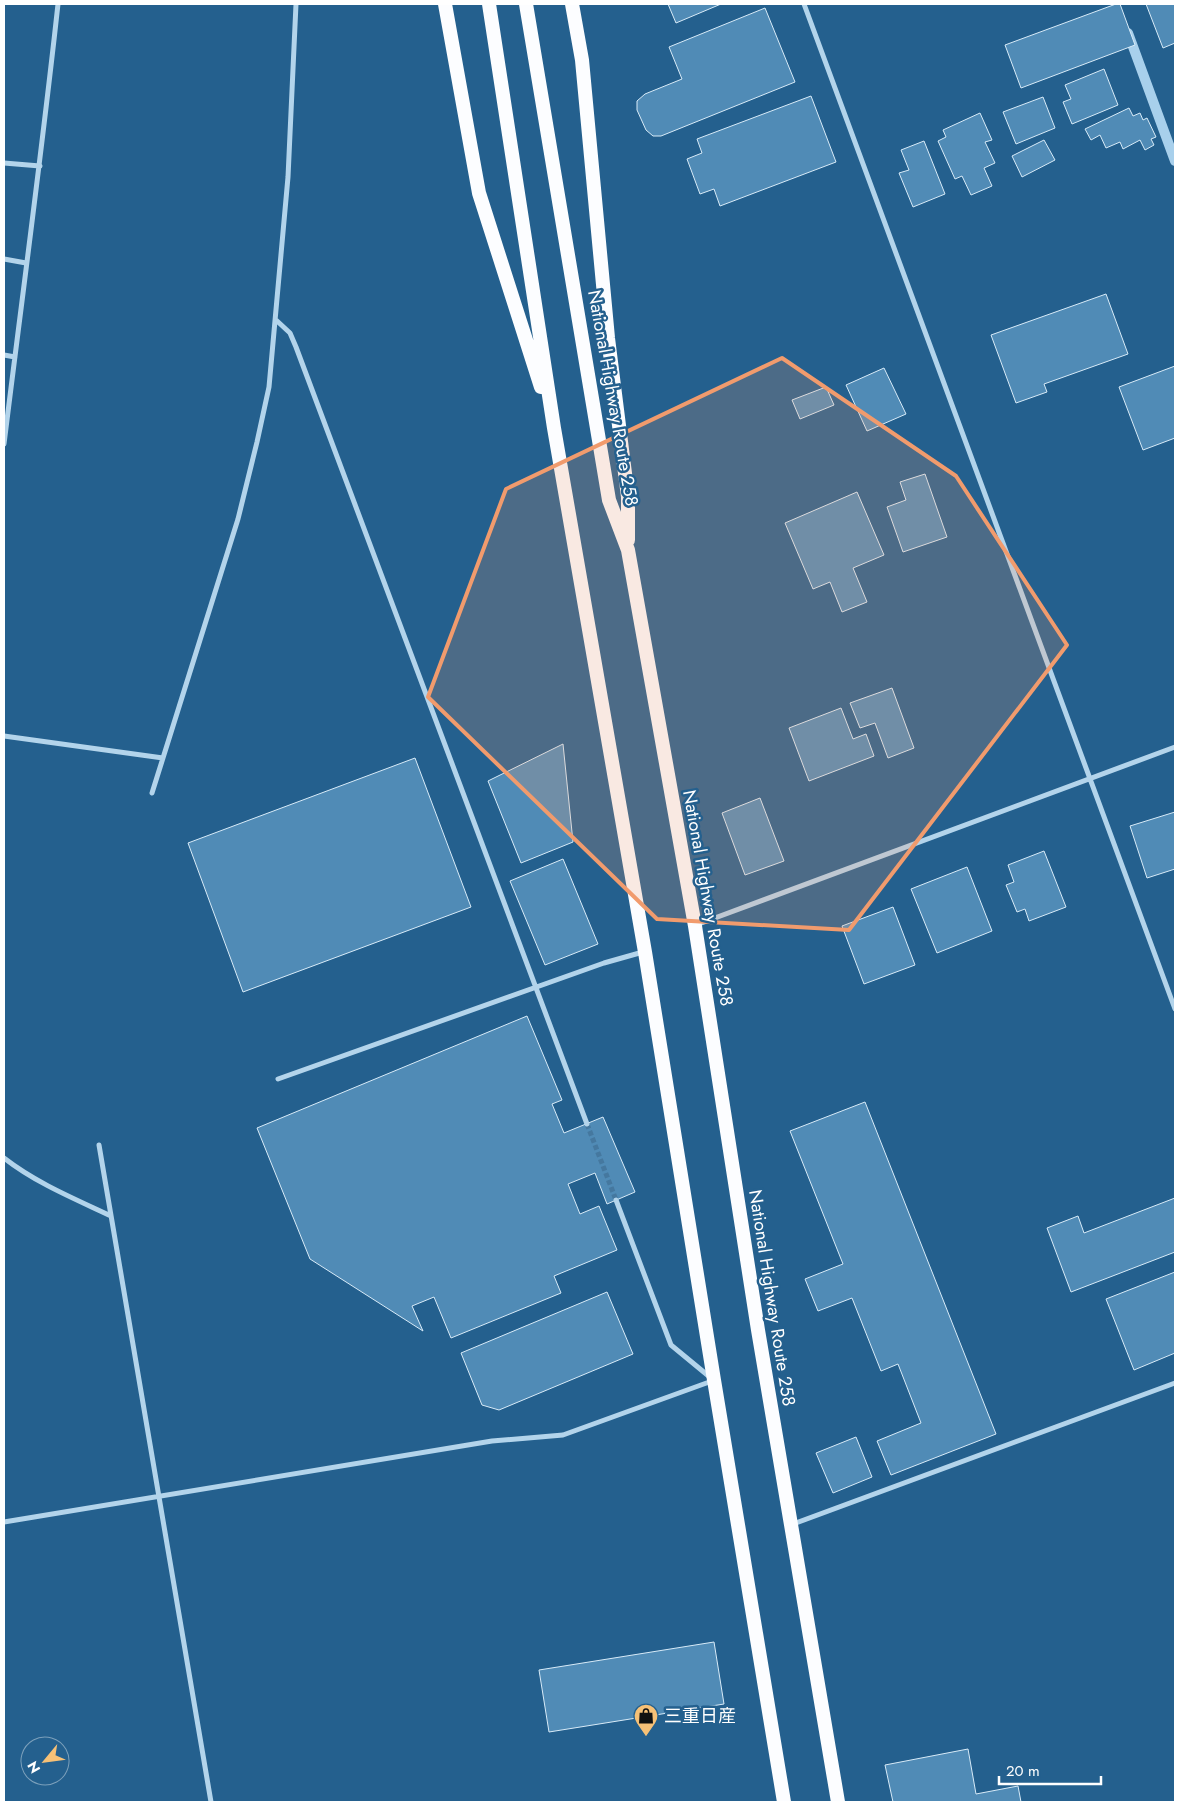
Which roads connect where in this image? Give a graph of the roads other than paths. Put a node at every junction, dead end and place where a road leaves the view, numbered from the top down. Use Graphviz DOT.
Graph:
graph roads {
  1 [pos="58,4"];
  2 [pos="296,4"];
  3 [pos="445,4"];
  4 [pos="489,4"];
  5 [pos="526,4"];
  6 [pos="572,4"];
  7 [pos="804,4"];
  8 [pos="4,163"];
  9 [pos="40,166"];
  10 [pos="4,259"];
  11 [pos="26,263"];
  12 [pos="276,320"];
  13 [pos="4,355"];
  14 [pos="15,357"];
  15 [pos="554,428"];
  16 [pos="4,444"];
  17 [pos="628,550"];
  18 [pos="4,736"];
  19 [pos="1175,746"];
  20 [pos="163,758"];
  21 [pos="1090,778"];
  22 [pos="152,793"];
  23 [pos="695,926"];
  24 [pos="645,952"];
  25 [pos="536,987"];
  26 [pos="1175,1009"];
  27 [pos="278,1079"];
  28 [pos="587,1124"];
  29 [pos="99,1145"];
  30 [pos="4,1158"];
  31 [pos="616,1200"];
  32 [pos="111,1216"];
  33 [pos="714,1380"];
  34 [pos="1175,1383"];
  35 [pos="159,1496"];
  36 [pos="4,1522"];
  37 [pos="790,1525"];
  38 [pos="211,1802"];
  39 [pos="784,1802"];
  40 [pos="838,1802"];
  1 -- 9 [label="street"];
  2 -- 12 [label="street"];
  3 -- 15 [label="highway"];
  4 -- 15 [label="highway"];
  5 -- 17 [label="highway, National Highway Route 258"];
  6 -- 17 [label="highway"];
  7 -- 21 [label="street"];
  8 -- 9 [label="street"];
  9 -- 11 [label="street"];
  10 -- 11 [label="street"];
  11 -- 14 [label="street"];
  12 -- 20 [label="street"];
  12 -- 25 [label="street"];
  13 -- 14 [label="street"];
  14 -- 16 [label="street"];
  15 -- 24 [label="highway"];
  17 -- 23 [label="highway, National Highway Route 258"];
  18 -- 20 [label="street"];
  19 -- 21 [label="street"];
  20 -- 22 [label="street"];
  21 -- 23 [label="street"];
  21 -- 26 [label="street"];
  23 -- 37 [label="highway, National Highway Route 258"];
  24 -- 25 [label="street"];
  24 -- 33 [label="highway"];
  25 -- 27 [label="street"];
  25 -- 28 [label="street"];
  29 -- 32 [label="street"];
  30 -- 32 [label="street"];
  31 -- 33 [label="street"];
  32 -- 35 [label="street"];
  33 -- 35 [label="street"];
  33 -- 39 [label="highway"];
  34 -- 37 [label="street"];
  35 -- 36 [label="street"];
  35 -- 38 [label="street"];
  37 -- 40 [label="highway, National Highway Route 258"];
}
